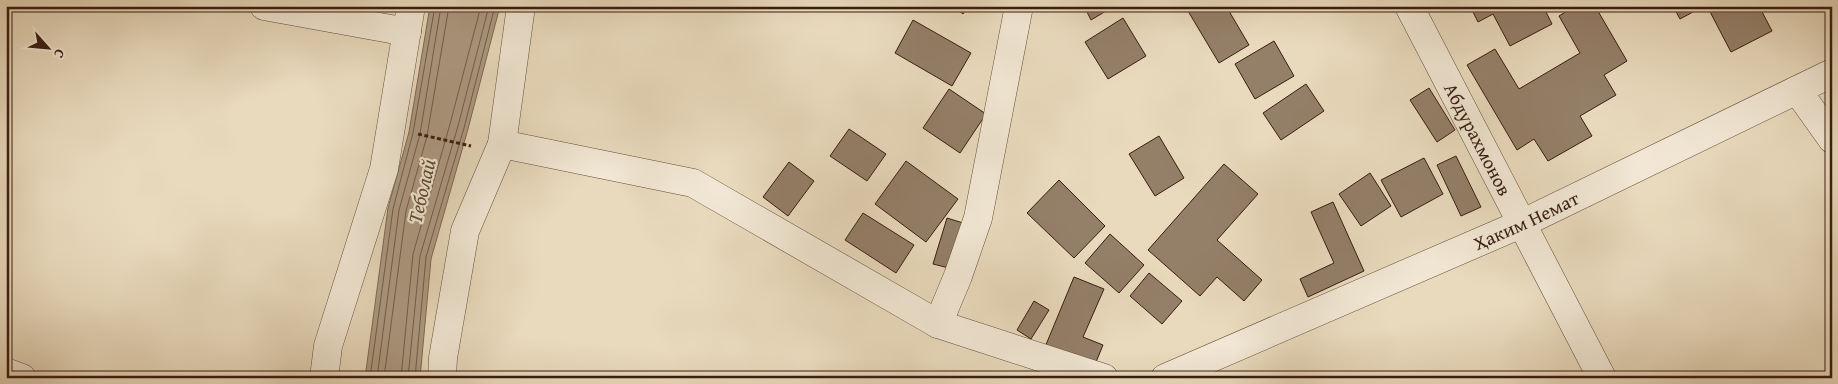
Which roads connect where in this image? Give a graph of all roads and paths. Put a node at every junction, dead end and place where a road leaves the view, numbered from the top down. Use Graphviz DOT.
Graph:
graph roads {
  1 [pos="264,6"];
  2 [pos="521,6"];
  3 [pos="1019,6"];
  4 [pos="1409,6"];
  5 [pos="409,19"];
  6 [pos="1832,73"];
  7 [pos="1797,90"];
  8 [pos="412,133"];
  9 [pos="1832,139"];
  10 [pos="502,144"];
  11 [pos="474,147"];
  12 [pos="1523,223"];
  13 [pos="938,324"];
  14 [pos="1215,356"];
  15 [pos="6,372"];
  16 [pos="22,378"];
  17 [pos="324,378"];
  18 [pos="442,378"];
  19 [pos="1104,378"];
  20 [pos="1165,378"];
  21 [pos="1198,378"];
  22 [pos="1602,378"];
  1 -- 5 [label="street"];
  2 -- 10 [label="street"];
  3 -- 13 [label="street"];
  4 -- 12 [label="street, Абдурахмонов"];
  5 -- 17 [label="street"];
  6 -- 7 [label="street, Ҳаким Немат"];
  7 -- 9 [label="street"];
  7 -- 12 [label="street, Ҳаким Немат"];
  8 -- 11 [label="path"];
  10 -- 13 [label="street"];
  10 -- 18 [label="street"];
  12 -- 14 [label="street, Ҳаким Немат"];
  12 -- 22 [label="street, Абдурахмонов"];
  13 -- 19 [label="street"];
  14 -- 20 [label="street, Ҳаким Немат"];
  14 -- 21 [label="street"];
  15 -- 16 [label="street"];
}
